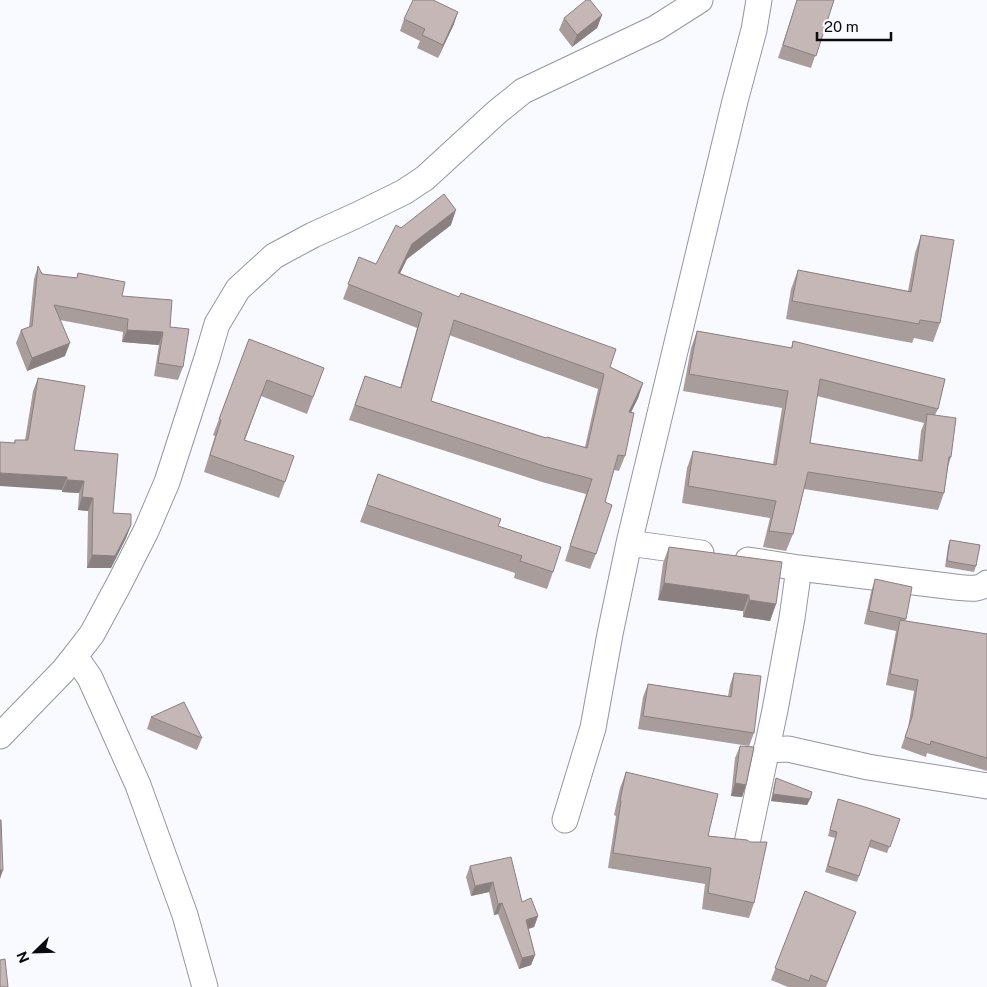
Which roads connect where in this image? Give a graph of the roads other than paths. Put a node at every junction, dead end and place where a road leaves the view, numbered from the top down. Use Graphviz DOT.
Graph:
graph roads {
  1 [pos="700,0"];
  2 [pos="759,0"];
  3 [pos="630,543"];
  4 [pos="799,568"];
  5 [pos="987,583"];
  6 [pos="75,656"];
  7 [pos="0,736"];
  8 [pos="766,750"];
  9 [pos="987,786"];
  10 [pos="565,820"];
  11 [pos="747,843"];
  12 [pos="205,987"];
  1 -- 6 [label="street"];
  2 -- 3 [label="street"];
  3 -- 4 [label="street"];
  3 -- 10 [label="street"];
  4 -- 5 [label="street"];
  4 -- 8 [label="street"];
  6 -- 7 [label="street"];
  6 -- 12 [label="street"];
  8 -- 9 [label="street"];
  8 -- 11 [label="street"];
}
